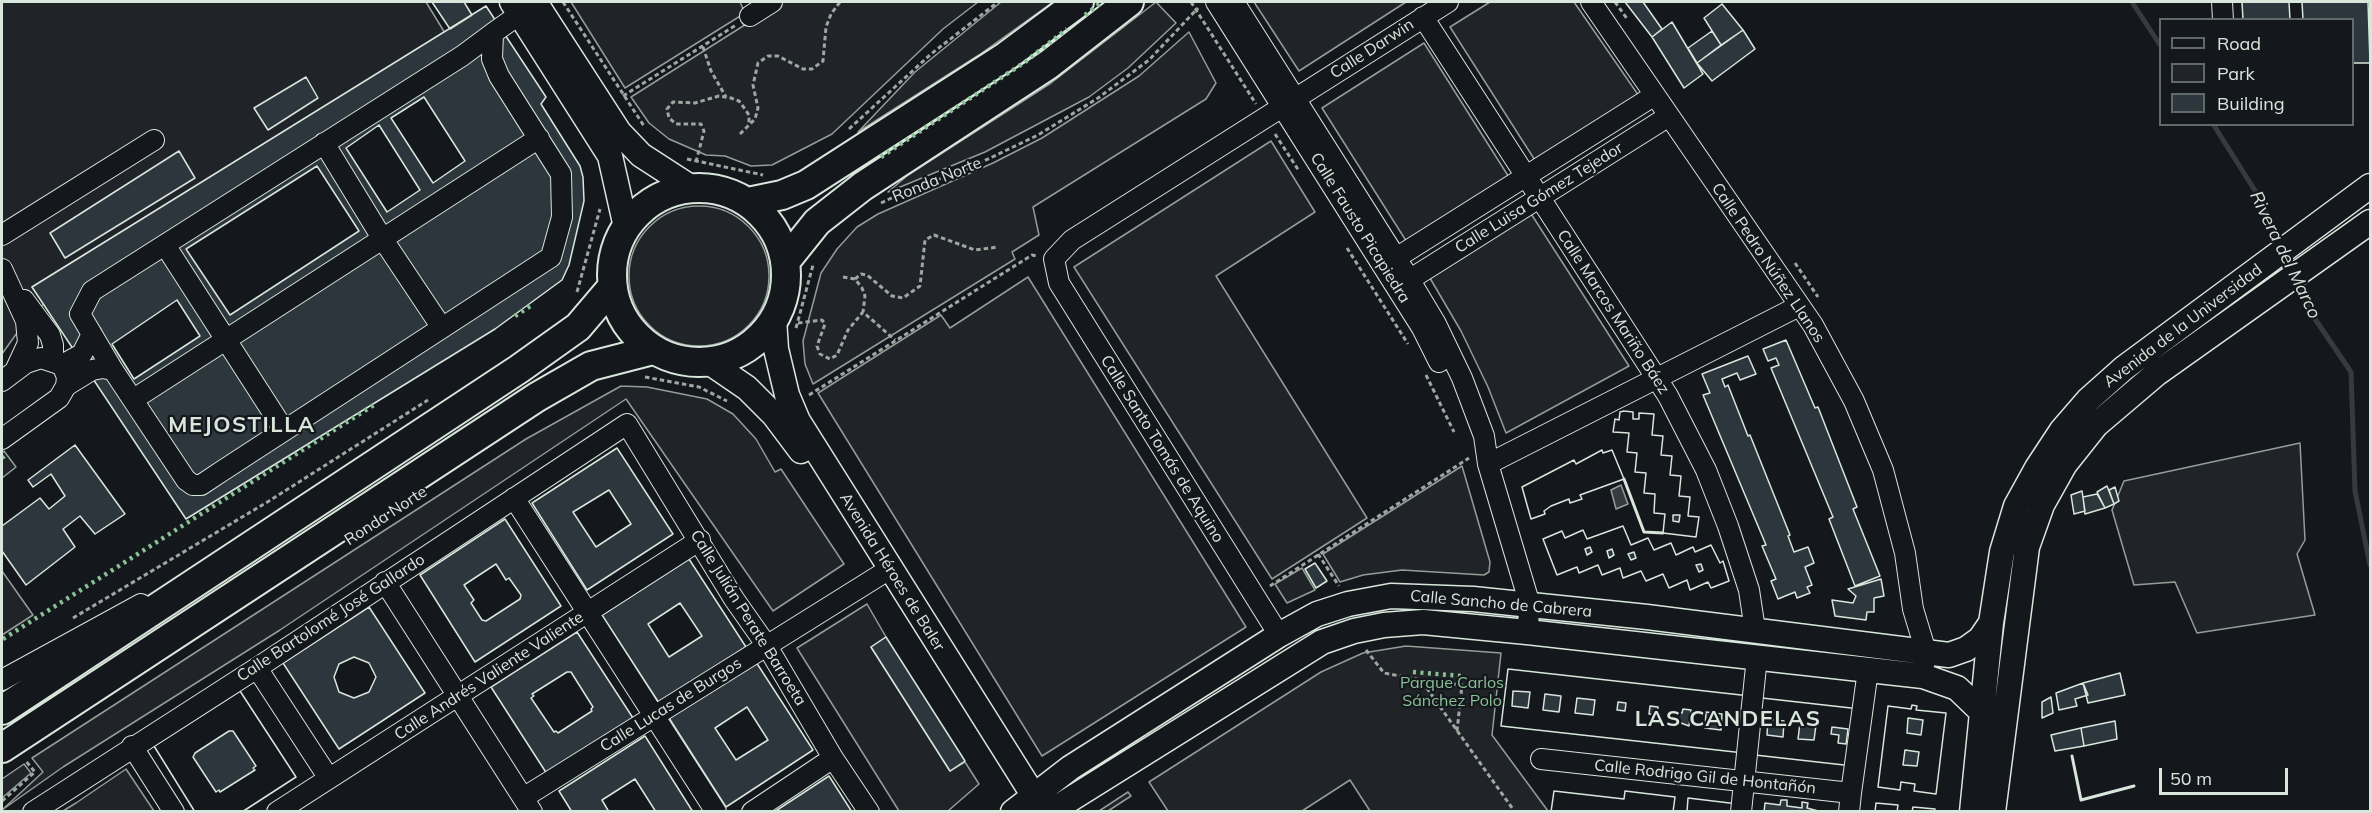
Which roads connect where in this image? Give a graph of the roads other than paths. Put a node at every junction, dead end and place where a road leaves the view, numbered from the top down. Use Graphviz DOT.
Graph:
graph roads {
  1 [pos="772,2"];
  2 [pos="1079,2"];
  3 [pos="1129,2"];
  4 [pos="1234,2"];
  5 [pos="1448,2"];
  6 [pos="1591,2"];
  7 [pos="2222,2"];
  8 [pos="1209,3"];
  9 [pos="523,6"];
  10 [pos="750,16"];
  11 [pos="1423,17"];
  12 [pos="2223,18"];
  13 [pos="493,33"];
  14 [pos="462,56"];
  15 [pos="498,75"];
  16 [pos="1655,95"];
  17 [pos="1290,102"];
  18 [pos="1669,116"];
  19 [pos="539,138"];
  20 [pos="154,140"];
  21 [pos="324,143"];
  22 [pos="694,175"];
  23 [pos="1526,177"];
  24 [pos="2370,186"];
  25 [pos="1539,198"];
  26 [pos="748,202"];
  27 [pos="626,227"];
  28 [pos="2362,230"];
  29 [pos="2,235"];
  30 [pos="382,238"];
  31 [pos="165,245"];
  32 [pos="1396,258"];
  33 [pos="785,262"];
  34 [pos="2,269"];
  35 [pos="1409,279"];
  36 [pos="612,287"];
  37 [pos="1799,306"];
  38 [pos="789,326"];
  39 [pos="442,328"];
  40 [pos="92,334"];
  41 [pos="227,339"];
  42 [pos="653,350"];
  43 [pos="58,362"];
  44 [pos="709,362"];
  45 [pos="113,370"];
  46 [pos="8,376"];
  47 [pos="1657,378"];
  48 [pos="66,386"];
  49 [pos="134,399"];
  50 [pos="627,424"];
  51 [pos="284,430"];
  52 [pos="2,439"];
  53 [pos="1485,457"];
  54 [pos="514,498"];
  55 [pos="272,532"];
  56 [pos="700,540"];
  57 [pos="1520,572"];
  58 [pos="880,575"];
  59 [pos="385,582"];
  60 [pos="1493,601"];
  61 [pos="1530,605"];
  62 [pos="1564,608"];
  63 [pos="588,611"];
  64 [pos="1991,623"];
  65 [pos="1755,630"];
  66 [pos="1527,632"];
  67 [pos="1279,635"];
  68 [pos="767,646"];
  69 [pos="1926,652"];
  70 [pos="1757,657"];
  71 [pos="257,668"];
  72 [pos="1868,670"];
  73 [pos="1923,676"];
  74 [pos="2,680"];
  75 [pos="460,696"];
  76 [pos="2,710"];
  77 [pos="1982,712"];
  78 [pos="653,717"];
  79 [pos="132,746"];
  80 [pos="12,752"];
  81 [pos="833,758"];
  82 [pos="1541,759"];
  83 [pos="328,777"];
  84 [pos="1744,782"];
  85 [pos="1850,802"];
  86 [pos="528,805"];
  87 [pos="1032,807"];
  88 [pos="33,812"];
  89 [pos="174,812"];
  90 [pos="277,812"];
  91 [pos="716,812"];
  92 [pos="752,812"];
  93 [pos="869,812"];
  94 [pos="1742,812"];
  95 [pos="1972,812"];
  96 [pos="1993,812"];
  1 -- 10 [label="street"];
  2 -- 26 [label="highway"];
  3 -- 33 [label="highway, Ronda Norte"];
  4 -- 17 [label="street, Calle Fausto Picapiedra"];
  5 -- 11 [label="street, Calle Darwin"];
  6 -- 16 [label="street, Calle Pedro Núñez Llanos"];
  7 -- 12 [label="street"];
  8 -- 17 [label="street, Calle Fausto Picapiedra"];
  9 -- 13 [label="street"];
  9 -- 22 [label="main road"];
  9 -- 27 [label="main road"];
  11 -- 17 [label="street, Calle Darwin"];
  11 -- 23 [label="street, Calle Marcos Mariño Báez"];
  13 -- 14 [label="street"];
  13 -- 15 [label="street"];
  14 -- 15 [label="street"];
  14 -- 21 [label="street"];
  15 -- 19 [label="street"];
  16 -- 18 [label="street, Calle Pedro Núñez Llanos"];
  16 -- 23 [label="street, Calle Luisa Gómez Tejedor"];
  17 -- 32 [label="street, Calle Fausto Picapiedra"];
  17 -- 53 [label="street, Calle Fausto Picapiedra"];
  17 -- 67 [label="street, Calle Santo Tomás de Aquino"];
  18 -- 25 [label="street, Calle Luisa Gómez Tejedor"];
  18 -- 37 [label="street, Calle Pedro Núñez Llanos"];
  19 -- 30 [label="street"];
  19 -- 39 [label="street"];
  20 -- 29 [label="street"];
  21 -- 30 [label="street"];
  21 -- 31 [label="street"];
  22 -- 26 [label="highway"];
  22 -- 27 [label="highway"];
  23 -- 25 [label="street, Calle Marcos Mariño Báez"];
  23 -- 32 [label="street, Calle Luisa Gómez Tejedor"];
  24 -- 64 [label="main road, Avenida de la Universidad"];
  25 -- 35 [label="street, Calle Luisa Gómez Tejedor"];
  25 -- 47 [label="street, Calle Marcos Mariño Báez"];
  26 -- 33 [label="highway"];
  27 -- 36 [label="highway"];
  28 -- 96 [label="main road, Avenida de la Universidad"];
  30 -- 39 [label="street"];
  30 -- 41 [label="street"];
  31 -- 40 [label="street"];
  31 -- 41 [label="street"];
  32 -- 35 [label="street, Calle Fausto Picapiedra"];
  33 -- 38 [label="highway"];
  34 -- 43 [label="street"];
  34 -- 46 [label="street"];
  35 -- 53 [label="street, Calle Fausto Picapiedra"];
  36 -- 42 [label="highway"];
  36 -- 55 [label="highway"];
  37 -- 47 [label="street"];
  37 -- 69 [label="street, Calle Pedro Núñez Llanos"];
  38 -- 44 [label="highway"];
  38 -- 87 [label="main road, Avenida Héroes de Baler"];
  39 -- 51 [label="street"];
  40 -- 43 [label="street"];
  40 -- 45 [label="street"];
  41 -- 49 [label="street"];
  41 -- 51 [label="street"];
  42 -- 44 [label="highway"];
  42 -- 80 [label="highway, Ronda Norte"];
  43 -- 46 [label="street"];
  43 -- 48 [label="street"];
  44 -- 58 [label="main road, Avenida Héroes de Baler"];
  45 -- 48 [label="street"];
  45 -- 49 [label="street"];
  47 -- 53 [label="street"];
  47 -- 65 [label="street, Calle Marcos Mariño Báez"];
  48 -- 52 [label="street"];
  49 -- 51 [label="street"];
  50 -- 54 [label="street, Calle Bartolomé José Gallardo"];
  50 -- 56 [label="street, Calle Julián Perate Barroeta"];
  53 -- 57 [label="street, Calle Fausto Picapiedra"];
  54 -- 59 [label="street, Calle Bartolomé José Gallardo"];
  54 -- 63 [label="street"];
  55 -- 74 [label="street"];
  55 -- 76 [label="highway"];
  56 -- 63 [label="street, Calle Andrés Valiente Valiente"];
  56 -- 68 [label="street, Calle Julián Perate Barroeta"];
  57 -- 60 [label="street"];
  57 -- 61 [label="street, Calle Fausto Picapiedra"];
  57 -- 62 [label="street"];
  58 -- 68 [label="street, Calle Lucas de Burgos"];
  58 -- 87 [label="main road, Avenida Héroes de Baler"];
  59 -- 71 [label="street, Calle Bartolomé José Gallardo"];
  59 -- 75 [label="street"];
  60 -- 61 [label="main road, Calle Sancho de Cabrera"];
  60 -- 67 [label="main road, Calle Sancho de Cabrera"];
  61 -- 62 [label="main road, Calle Sancho de Cabrera"];
  61 -- 66 [label="street, Calle Fausto Picapiedra"];
  62 -- 65 [label="main road, Calle Sancho de Cabrera"];
  63 -- 75 [label="street, Calle Andrés Valiente Valiente"];
  63 -- 78 [label="street"];
  64 -- 69 [label="main road, Calle Sancho de Cabrera"];
  64 -- 77 [label="main road, Avenida de la Universidad"];
  65 -- 69 [label="main road, Calle Sancho de Cabrera"];
  66 -- 70 [label="main road, Calle Sancho de Cabrera"];
  66 -- 87 [label="main road, Calle Sancho de Cabrera"];
  67 -- 87 [label="main road, Calle Sancho de Cabrera"];
  68 -- 78 [label="street, Calle Lucas de Burgos"];
  68 -- 81 [label="street, Calle Julián Perate Barroeta"];
  69 -- 73 [label="street"];
  70 -- 72 [label="main road, Calle Sancho de Cabrera"];
  70 -- 84 [label="street"];
  71 -- 79 [label="street, Calle Bartolomé José Gallardo"];
  71 -- 83 [label="street"];
  72 -- 73 [label="main road, Calle Sancho de Cabrera"];
  72 -- 85 [label="street"];
  73 -- 77 [label="main road, Calle Sancho de Cabrera"];
  75 -- 83 [label="street, Calle Andrés Valiente Valiente"];
  75 -- 86 [label="street"];
  77 -- 95 [label="main road, Avenida de la Universidad"];
  78 -- 86 [label="street, Calle Lucas de Burgos"];
  78 -- 91 [label="street"];
  79 -- 88 [label="street, Calle Bartolomé José Gallardo"];
  79 -- 89 [label="street"];
  81 -- 92 [label="street"];
  81 -- 93 [label="street, Calle Julián Perate Barroeta"];
  82 -- 84 [label="street, Calle Rodrigo Gil de Hontañón"];
  83 -- 90 [label="street, Calle Andrés Valiente Valiente"];
  84 -- 85 [label="street, Calle Rodrigo Gil de Hontañón"];
  84 -- 94 [label="street"];
}
